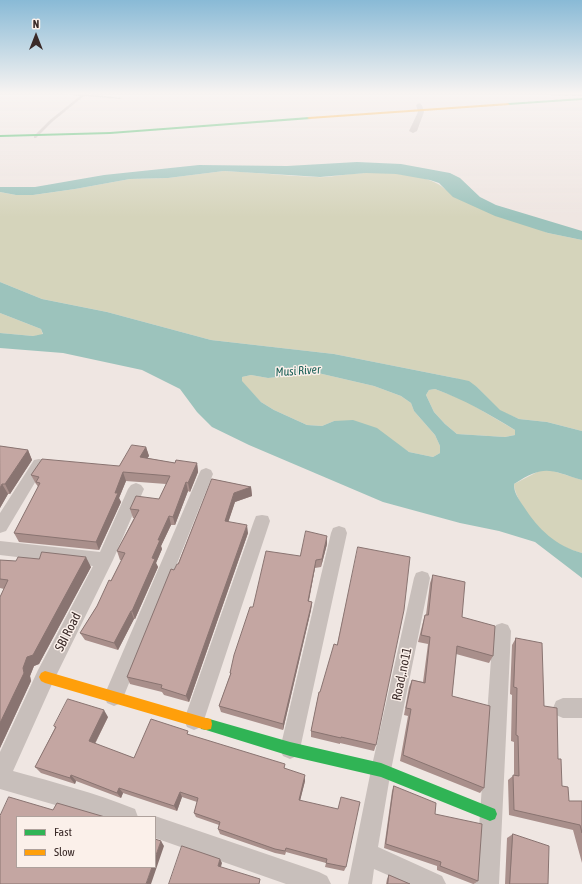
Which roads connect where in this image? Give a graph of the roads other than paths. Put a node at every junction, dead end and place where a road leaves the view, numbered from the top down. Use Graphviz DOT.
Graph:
graph roads {
  1 [pos="28,134"];
  2 [pos="68,134"];
  3 [pos="37,135"];
  4 [pos="0,136"];
  5 [pos="39,464"];
  6 [pos="206,474"];
  7 [pos="136,489"];
  8 [pos="262,521"];
  9 [pos="0,526"];
  10 [pos="339,533"];
  11 [pos="0,548"];
  12 [pos="105,560"];
  13 [pos="422,578"];
  14 [pos="502,631"];
  15 [pos="45,678"];
  16 [pos="114,696"];
  17 [pos="194,720"];
  18 [pos="290,749"];
  19 [pos="381,770"];
  20 [pos="0,776"];
  21 [pos="490,814"];
  22 [pos="124,816"];
  23 [pos="156,827"];
  24 [pos="366,853"];
  25 [pos="319,884"];
  26 [pos="360,884"];
  27 [pos="434,884"];
  28 [pos="487,884"];
  1 -- 3 [label="street"];
  2 -- 3 [label="street"];
  3 -- 4 [label="street"];
  5 -- 9 [label="street"];
  6 -- 16 [label="street"];
  7 -- 12 [label="street, SBI Road"];
  8 -- 17 [label="street"];
  10 -- 18 [label="street"];
  11 -- 12 [label="street"];
  12 -- 15 [label="street, SBI Road"];
  13 -- 19 [label="street, Road,.no11"];
  14 -- 21 [label="street"];
  15 -- 16 [label="street"];
  15 -- 20 [label="street, SBI Road"];
  16 -- 17 [label="street"];
  17 -- 18 [label="street"];
  18 -- 19 [label="street"];
  19 -- 21 [label="street"];
  19 -- 24 [label="street, Road,.no11"];
  20 -- 22 [label="street"];
  21 -- 28 [label="street"];
  23 -- 25 [label="street"];
  24 -- 26 [label="street, Road,.no11"];
  24 -- 27 [label="street"];
}
